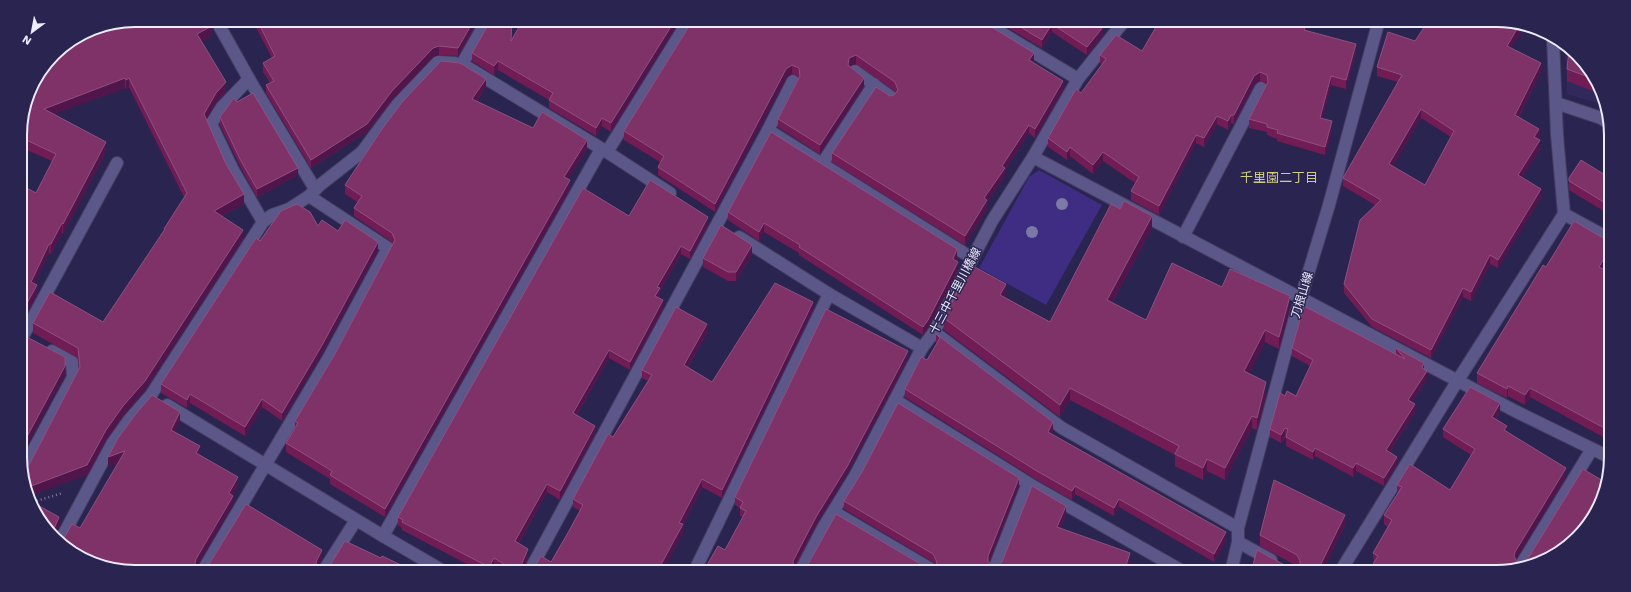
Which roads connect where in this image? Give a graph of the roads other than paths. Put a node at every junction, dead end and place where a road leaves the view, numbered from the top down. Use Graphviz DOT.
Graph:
graph roads {
  1 [pos="220,27"];
  2 [pos="483,27"];
  3 [pos="684,27"];
  4 [pos="992,27"];
  5 [pos="1120,27"];
  6 [pos="1377,27"];
  7 [pos="1553,43"];
  8 [pos="462,64"];
  9 [pos="855,71"];
  10 [pos="249,79"];
  11 [pos="1078,79"];
  12 [pos="794,81"];
  13 [pos="874,84"];
  14 [pos="1261,88"];
  15 [pos="891,97"];
  16 [pos="1556,103"];
  17 [pos="1603,119"];
  18 [pos="768,130"];
  19 [pos="604,150"];
  20 [pos="1032,157"];
  21 [pos="117,163"];
  22 [pos="822,164"];
  23 [pos="312,193"];
  24 [pos="678,198"];
  25 [pos="1564,214"];
  26 [pos="713,221"];
  27 [pos="263,222"];
  28 [pos="1183,237"];
  29 [pos="1604,237"];
  30 [pos="972,258"];
  31 [pos="829,294"];
  32 [pos="1301,298"];
  33 [pos="934,332"];
  34 [pos="27,333"];
  35 [pos="44,347"];
  36 [pos="922,348"];
  37 [pos="1458,380"];
  38 [pos="151,395"];
  39 [pos="895,400"];
  40 [pos="1592,449"];
  41 [pos="1604,455"];
  42 [pos="27,462"];
  43 [pos="265,464"];
  44 [pos="1028,483"];
  45 [pos="834,512"];
  46 [pos="356,520"];
  47 [pos="1238,528"];
  48 [pos="62,536"];
  49 [pos="383,536"];
  50 [pos="1238,542"];
  51 [pos="1523,561"];
  52 [pos="1280,564"];
  53 [pos="206,565"];
  54 [pos="327,565"];
  55 [pos="433,565"];
  56 [pos="533,565"];
  57 [pos="697,565"];
  58 [pos="804,565"];
  59 [pos="924,565"];
  60 [pos="996,565"];
  61 [pos="1172,565"];
  62 [pos="1233,565"];
  63 [pos="1344,565"];
  1 -- 10 [label="street"];
  2 -- 8 [label="street"];
  3 -- 19 [label="street"];
  4 -- 11 [label="street"];
  5 -- 11 [label="street, 十三中千里川橋線"];
  6 -- 32 [label="street, 刀根山線"];
  7 -- 16 [label="street"];
  8 -- 19 [label="street"];
  8 -- 23 [label="street"];
  9 -- 13 [label="street"];
  10 -- 23 [label="street"];
  10 -- 27 [label="street"];
  11 -- 20 [label="street, 十三中千里川橋線"];
  12 -- 18 [label="street"];
  13 -- 15 [label="street"];
  13 -- 22 [label="street"];
  14 -- 28 [label="street"];
  16 -- 17 [label="street"];
  16 -- 25 [label="street"];
  18 -- 22 [label="street"];
  18 -- 26 [label="street"];
  19 -- 24 [label="street"];
  19 -- 49 [label="street"];
  20 -- 28 [label="street"];
  20 -- 30 [label="street, 十三中千里川橋線"];
  21 -- 34 [label="street"];
  22 -- 30 [label="street"];
  23 -- 27 [label="street"];
  23 -- 43 [label="street"];
  25 -- 29 [label="street"];
  25 -- 37 [label="street"];
  26 -- 31 [label="street"];
  26 -- 56 [label="street"];
  27 -- 38 [label="street"];
  28 -- 32 [label="street"];
  30 -- 33 [label="street, 十三中千里川橋線"];
  31 -- 36 [label="street"];
  31 -- 57 [label="street"];
  32 -- 37 [label="street"];
  32 -- 47 [label="street, 刀根山線"];
  33 -- 36 [label="street, 十三中千里川橋線"];
  33 -- 47 [label="street"];
  35 -- 42 [label="street"];
  36 -- 39 [label="street, 十三中千里川橋線"];
  37 -- 40 [label="street"];
  37 -- 63 [label="street"];
  38 -- 43 [label="street"];
  38 -- 48 [label="street"];
  39 -- 44 [label="street"];
  39 -- 45 [label="street, 十三中千里川橋線"];
  40 -- 41 [label="street"];
  40 -- 51 [label="street"];
  43 -- 46 [label="street"];
  43 -- 53 [label="street"];
  44 -- 60 [label="street"];
  44 -- 61 [label="street"];
  45 -- 58 [label="street, 十三中千里川橋線"];
  45 -- 59 [label="street"];
  46 -- 49 [label="street"];
  46 -- 54 [label="street"];
  47 -- 50 [label="street, 刀根山線"];
  49 -- 55 [label="street"];
  50 -- 52 [label="street"];
  50 -- 62 [label="street, 刀根山線"];
}
